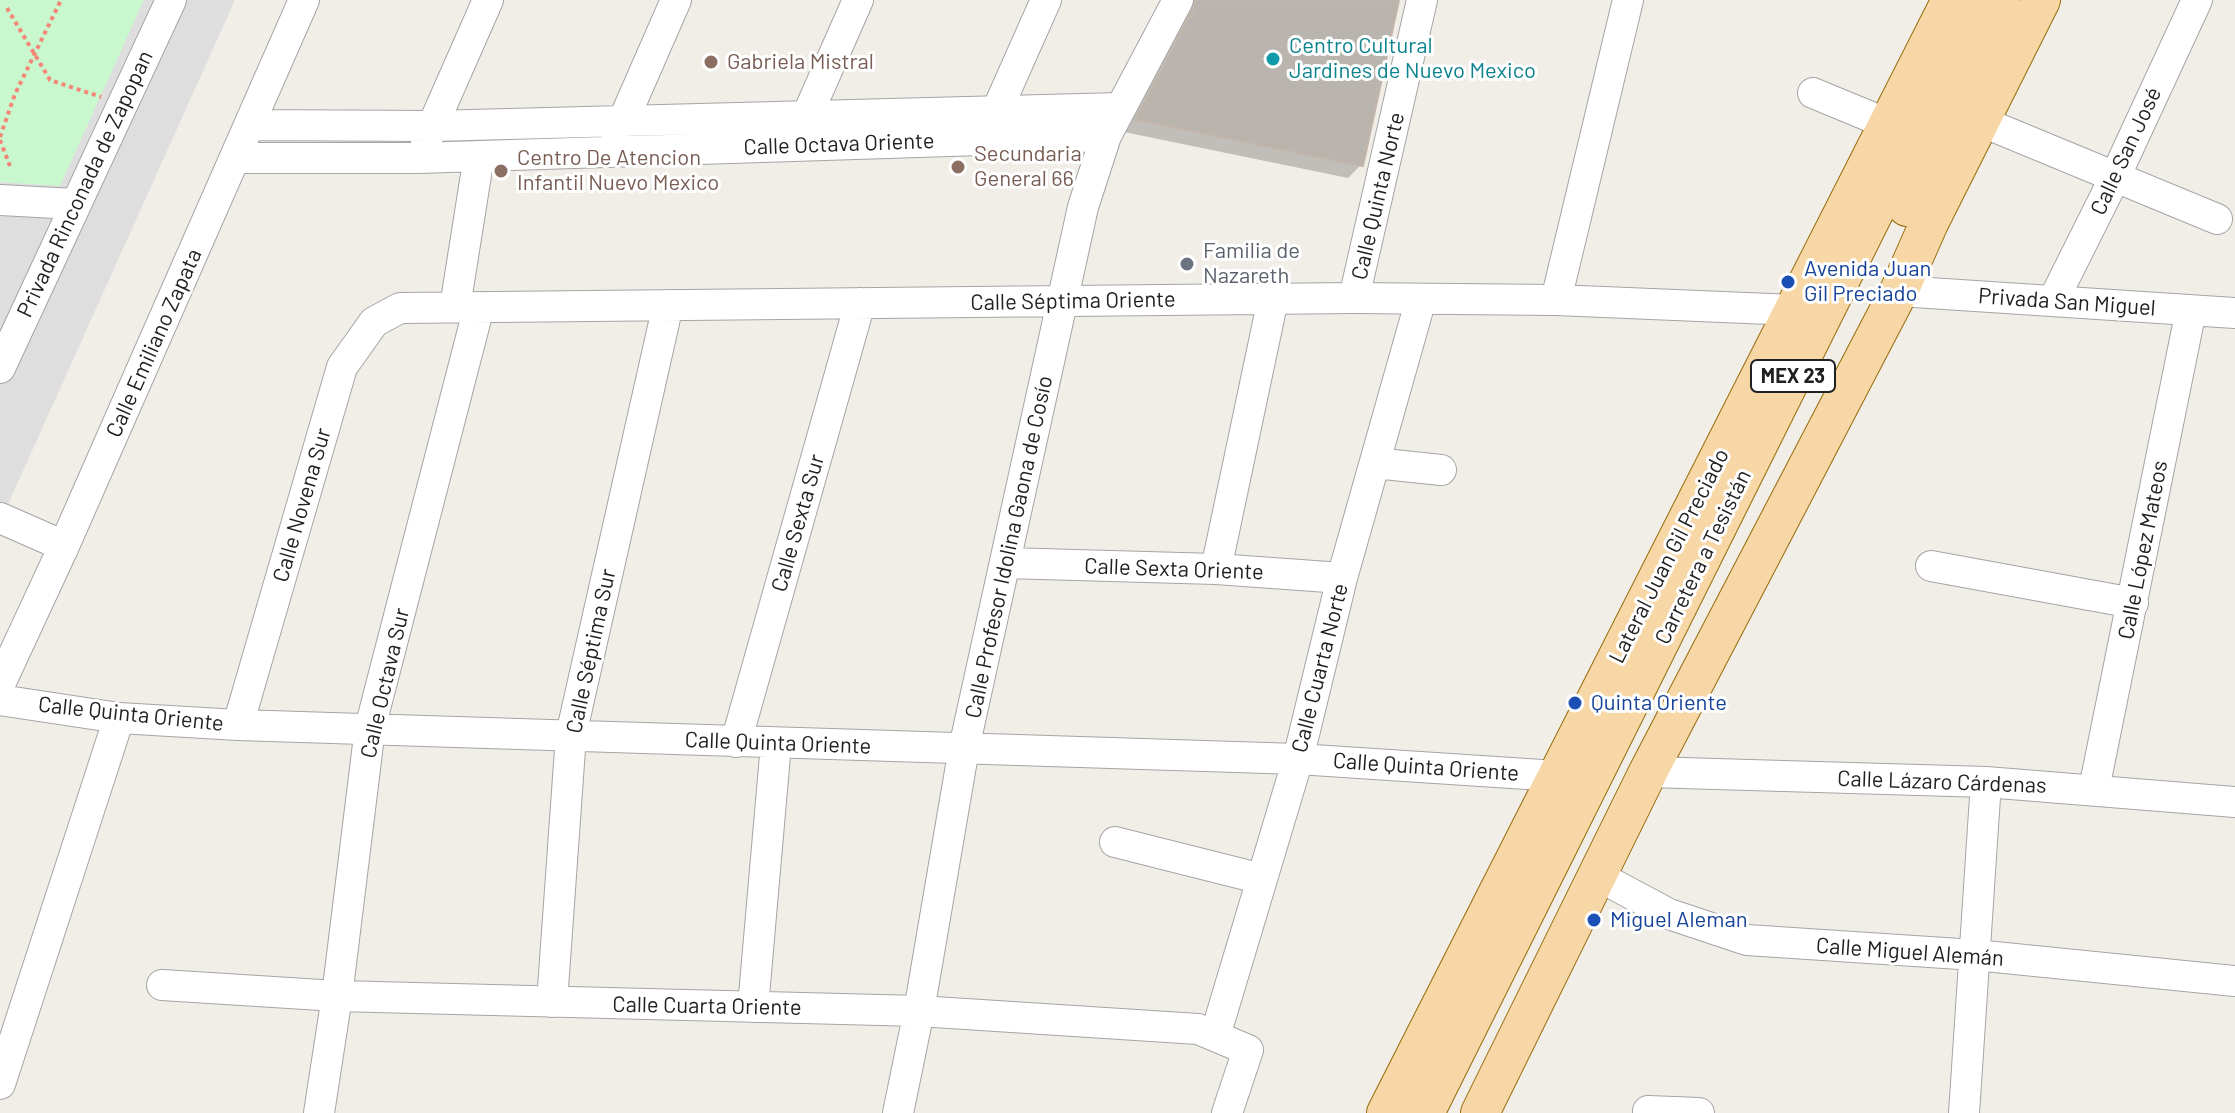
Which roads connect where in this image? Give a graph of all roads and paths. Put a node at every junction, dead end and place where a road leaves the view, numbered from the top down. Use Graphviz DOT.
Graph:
graph roads {
  1 [pos="61,0"];
  2 [pos="171,0"];
  3 [pos="304,0"];
  4 [pos="488,0"];
  5 [pos="676,0"];
  6 [pos="858,0"];
  7 [pos="1046,0"];
  8 [pos="1178,0"];
  9 [pos="1422,0"];
  10 [pos="1628,0"];
  11 [pos="1951,0"];
  12 [pos="2041,0"];
  13 [pos="2197,0"];
  14 [pos="1992,6"];
  15 [pos="7,8"];
  16 [pos="35,55"];
  17 [pos="1813,93"];
  18 [pos="123,104"];
  19 [pos="1120,108"];
  20 [pos="996,112"];
  21 [pos="807,116"];
  22 [pos="623,121"];
  23 [pos="1980,121"];
  24 [pos="1888,124"];
  25 [pos="250,125"];
  26 [pos="432,126"];
  27 [pos="1106,136"];
  28 [pos="0,139"];
  29 [pos="984,139"];
  30 [pos="794,146"];
  31 [pos="610,152"];
  32 [pos="479,156"];
  33 [pos="235,158"];
  34 [pos="418,158"];
  35 [pos="10,166"];
  36 [pos="2116,175"];
  37 [pos="0,200"];
  38 [pos="75,204"];
  39 [pos="2217,219"];
  40 [pos="1899,291"];
  41 [pos="1354,298"];
  42 [pos="1273,299"];
  43 [pos="1421,299"];
  44 [pos="1556,300"];
  45 [pos="1063,301"];
  46 [pos="2053,301"];
  47 [pos="860,303"];
  48 [pos="668,305"];
  49 [pos="467,307"];
  50 [pos="400,308"];
  51 [pos="1794,310"];
  52 [pos="2191,310"];
  53 [pos="2235,313"];
  54 [pos="0,368"];
  55 [pos="1375,463"];
  56 [pos="1441,470"];
  57 [pos="0,518"];
  58 [pos="0,541"];
  59 [pos="60,555"];
  60 [pos="1006,563"];
  61 [pos="1931,566"];
  62 [pos="1216,569"];
  63 [pos="1342,578"];
  64 [pos="2133,603"];
  65 [pos="0,684"];
  66 [pos="0,700"];
  67 [pos="119,718"];
  68 [pos="238,725"];
  69 [pos="370,728"];
  70 [pos="571,735"];
  71 [pos="736,742"];
  72 [pos="776,744"];
  73 [pos="964,748"];
  74 [pos="1298,759"];
  75 [pos="1648,772"];
  76 [pos="1557,776"];
  77 [pos="1986,782"];
  78 [pos="2094,789"];
  79 [pos="2235,802"];
  80 [pos="1115,842"];
  81 [pos="1598,876"];
  82 [pos="1262,879"];
  83 [pos="1975,955"];
  84 [pos="2235,981"];
  85 [pos="162,985"];
  86 [pos="337,996"];
  87 [pos="552,1002"];
  88 [pos="753,1007"];
  89 [pos="919,1011"];
  90 [pos="1215,1036"];
  91 [pos="0,1084"];
  92 [pos="1648,1111"];
  93 [pos="319,1113"];
  94 [pos="898,1113"];
  95 [pos="1227,1113"];
  96 [pos="1386,1113"];
  97 [pos="1425,1113"];
  98 [pos="1450,1113"];
  99 [pos="1480,1113"];
  100 [pos="1699,1113"];
  101 [pos="1964,1113"];
  1 -- 16 [label="path"];
  2 -- 18 [label="street, Privada Rinconada de Zapopan"];
  3 -- 25 [label="street, Calle Emiliano Zapata"];
  4 -- 26 [label="street"];
  5 -- 22 [label="street"];
  6 -- 21 [label="street"];
  7 -- 20 [label="street"];
  8 -- 19 [label="street, Calle Profesor Idolina Gaona de Cosío"];
  9 -- 41 [label="street, Calle Quinta Norte"];
  10 -- 44 [label="street"];
  11 -- 24 [label="main road, Lateral Juan Gil Preciado"];
  12 -- 23 [label="main road"];
  13 -- 36 [label="street, Calle San José"];
  14 -- 97 [label="main road, Carretera a Tesistán / MEX 23"];
  14 -- 98 [label="main road, Carretera a Tesistán / MEX 23"];
  15 -- 16 [label="path"];
  16 -- 18 [label="path"];
  16 -- 28 [label="path"];
  17 -- 24 [label="street"];
  18 -- 38 [label="street, Privada Rinconada de Zapopan"];
  19 -- 20 [label="street, Calle Octava Oriente"];
  19 -- 27 [label="street, Calle Profesor Idolina Gaona de Cosío"];
  20 -- 21 [label="street, Calle Octava Oriente"];
  20 -- 29 [label="street"];
  21 -- 22 [label="street, Calle Octava Oriente"];
  21 -- 30 [label="street"];
  22 -- 26 [label="street, Calle Octava Oriente"];
  22 -- 31 [label="street"];
  23 -- 36 [label="street"];
  23 -- 40 [label="main road"];
  24 -- 51 [label="main road, Lateral Juan Gil Preciado"];
  25 -- 26 [label="street, Calle Octava Oriente"];
  25 -- 33 [label="street, Calle Emiliano Zapata"];
  26 -- 34 [label="street"];
  27 -- 29 [label="street, Calle Octava Oriente"];
  27 -- 45 [label="street, Calle Profesor Idolina Gaona de Cosío"];
  28 -- 35 [label="path"];
  29 -- 30 [label="street, Calle Octava Oriente"];
  30 -- 31 [label="street, Calle Octava Oriente"];
  31 -- 32 [label="street, Calle Octava Oriente"];
  32 -- 34 [label="street, Calle Octava Oriente"];
  32 -- 49 [label="street"];
  33 -- 34 [label="street, Calle Octava Oriente"];
  33 -- 59 [label="street, Calle Emiliano Zapata"];
  36 -- 39 [label="street"];
  36 -- 46 [label="street, Calle San José"];
  37 -- 38 [label="street"];
  38 -- 54 [label="street, Privada Rinconada de Zapopan"];
  40 -- 46 [label="street, Privada San Miguel"];
  40 -- 75 [label="main road"];
  41 -- 42 [label="street, Calle Séptima Oriente"];
  41 -- 43 [label="street, Calle Séptima Oriente"];
  42 -- 45 [label="street, Calle Séptima Oriente"];
  42 -- 62 [label="street"];
  43 -- 44 [label="street, Calle Séptima Oriente"];
  43 -- 55 [label="street, Calle Cuarta Norte"];
  44 -- 51 [label="street, Calle Séptima Oriente"];
  45 -- 47 [label="street, Calle Séptima Oriente"];
  45 -- 60 [label="street, Calle Profesor Idolina Gaona de Cosío"];
  46 -- 52 [label="street, Privada San Miguel"];
  47 -- 48 [label="street, Calle Séptima Oriente"];
  47 -- 71 [label="street, Calle Sexta Sur"];
  48 -- 49 [label="street, Calle Séptima Oriente"];
  48 -- 70 [label="street, Calle Séptima Sur"];
  49 -- 50 [label="street, Calle Séptima Oriente"];
  49 -- 69 [label="street, Calle Octava Sur"];
  50 -- 68 [label="street, Calle Novena Sur"];
  51 -- 76 [label="main road, Lateral Juan Gil Preciado"];
  52 -- 53 [label="street, Privada San Miguel"];
  52 -- 64 [label="street, Calle López Mateos"];
  55 -- 56 [label="street"];
  55 -- 63 [label="street, Calle Cuarta Norte"];
  57 -- 59 [label="street"];
  58 -- 59 [label="street"];
  59 -- 65 [label="street, Calle Emiliano Zapata"];
  60 -- 62 [label="street, Calle Sexta Oriente"];
  60 -- 73 [label="street, Calle Profesor Idolina Gaona de Cosío"];
  61 -- 64 [label="street"];
  62 -- 63 [label="street, Calle Sexta Oriente"];
  63 -- 74 [label="street, Calle Cuarta Norte"];
  64 -- 78 [label="street, Calle López Mateos"];
  66 -- 67 [label="street, Calle Quinta Oriente"];
  67 -- 68 [label="street, Calle Quinta Oriente"];
  67 -- 91 [label="street"];
  68 -- 69 [label="street, Calle Quinta Oriente"];
  69 -- 70 [label="street, Calle Quinta Oriente"];
  69 -- 86 [label="street, Calle Octava Sur"];
  70 -- 71 [label="street, Calle Quinta Oriente"];
  70 -- 87 [label="street, Calle Séptima Sur"];
  71 -- 72 [label="street, Calle Quinta Oriente"];
  72 -- 73 [label="street, Calle Quinta Oriente"];
  72 -- 88 [label="street"];
  73 -- 74 [label="street, Calle Quinta Oriente"];
  73 -- 89 [label="street, Calle Profesor Idolina Gaona de Cosío"];
  74 -- 76 [label="street, Calle Quinta Oriente"];
  74 -- 82 [label="street, Calle Cuarta Norte"];
  75 -- 77 [label="street, Calle Lázaro Cárdenas"];
  75 -- 81 [label="main road"];
  76 -- 96 [label="main road, Lateral Juan Gil Preciado"];
  77 -- 78 [label="street, Calle Lázaro Cárdenas"];
  77 -- 83 [label="street"];
  78 -- 79 [label="street, Calle Lázaro Cárdenas"];
  80 -- 82 [label="street"];
  81 -- 83 [label="street, Calle Miguel Alemán"];
  81 -- 99 [label="main road"];
  82 -- 90 [label="street, Calle Cuarta Norte"];
  83 -- 84 [label="street, Calle Miguel Alemán"];
  83 -- 101 [label="street"];
  85 -- 86 [label="street, Calle Cuarta Oriente"];
  86 -- 87 [label="street, Calle Cuarta Oriente"];
  86 -- 93 [label="street, Calle Octava Sur"];
  87 -- 88 [label="street, Calle Cuarta Oriente"];
  88 -- 89 [label="street, Calle Cuarta Oriente"];
  89 -- 90 [label="street, Calle Cuarta Oriente"];
  89 -- 94 [label="street, Calle Profesor Idolina Gaona de Cosío"];
  90 -- 95 [label="street, Calle Cuarta Oriente"];
  92 -- 100 [label="street"];
}
